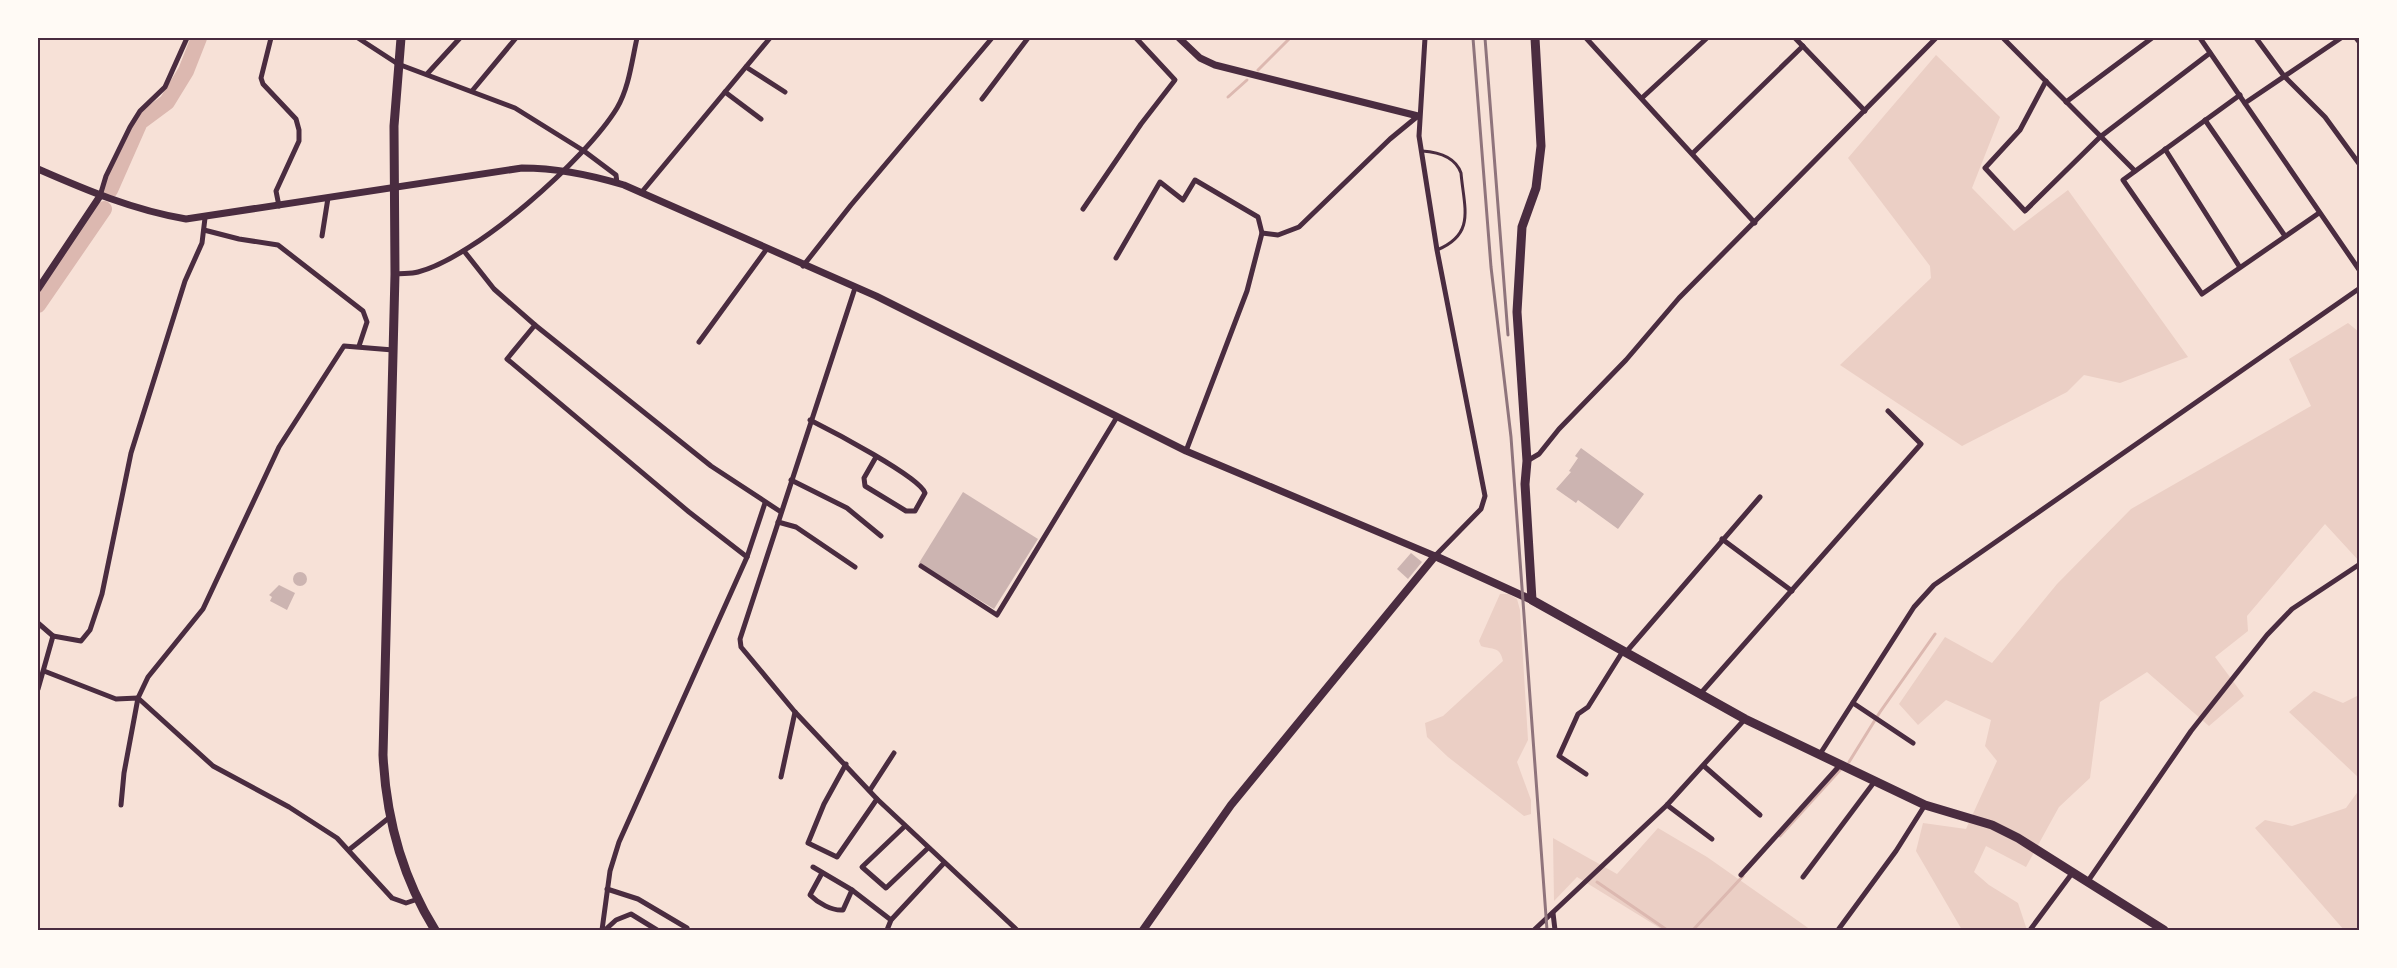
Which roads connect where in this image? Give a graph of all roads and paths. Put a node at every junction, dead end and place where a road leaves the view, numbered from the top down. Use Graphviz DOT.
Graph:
graph roads {
  1 [pos="188,38"];
  2 [pos="271,38"];
  3 [pos="358,38"];
  4 [pos="401,38"];
  5 [pos="460,38"];
  6 [pos="516,38"];
  7 [pos="638,38"];
  8 [pos="770,38"];
  9 [pos="992,38"];
  10 [pos="1028,38"];
  11 [pos="1136,38"];
  12 [pos="1179,38"];
  13 [pos="1425,38"];
  14 [pos="1535,38"];
  15 [pos="1586,38"];
  16 [pos="1598,38"];
  17 [pos="1707,38"];
  18 [pos="1795,38"];
  19 [pos="1936,38"];
  20 [pos="2003,38"];
  21 [pos="2152,38"];
  22 [pos="2200,38"];
  23 [pos="2256,38"];
  24 [pos="2341,38"];
  25 [pos="2356,38"];
  26 [pos="1591,43"];
  27 [pos="2360,43"];
  28 [pos="1803,46"];
  29 [pos="2210,53"];
  30 [pos="398,64"];
  31 [pos="746,67"];
  32 [pos="426,74"];
  33 [pos="2284,76"];
  34 [pos="2046,81"];
  35 [pos="472,91"];
  36 [pos="724,92"];
  37 [pos="785,92"];
  38 [pos="2240,95"];
  39 [pos="1643,97"];
  40 [pos="982,99"];
  41 [pos="2066,102"];
  42 [pos="2245,103"];
  43 [pos="1865,111"];
  44 [pos="1418,116"];
  45 [pos="761,119"];
  46 [pos="2205,120"];
  47 [pos="2100,137"];
  48 [pos="2165,149"];
  49 [pos="584,151"];
  50 [pos="1421,151"];
  51 [pos="1693,153"];
  52 [pos="2360,165"];
  53 [pos="38,169"];
  54 [pos="2135,171"];
  55 [pos="563,172"];
  56 [pos="617,183"];
  57 [pos="393,188"];
  58 [pos="641,193"];
  59 [pos="100,196"];
  60 [pos="328,198"];
  61 [pos="279,206"];
  62 [pos="1083,209"];
  63 [pos="2319,213"];
  64 [pos="205,218"];
  65 [pos="1755,223"];
  66 [pos="204,230"];
  67 [pos="1262,233"];
  68 [pos="322,236"];
  69 [pos="2285,236"];
  70 [pos="464,250"];
  71 [pos="766,250"];
  72 [pos="1437,250"];
  73 [pos="1116,258"];
  74 [pos="803,266"];
  75 [pos="2239,266"];
  76 [pos="2360,271"];
  77 [pos="395,274"];
  78 [pos="855,288"];
  79 [pos="2360,288"];
  80 [pos="38,289"];
  81 [pos="535,325"];
  82 [pos="699,342"];
  83 [pos="359,346"];
  84 [pos="393,350"];
  85 [pos="1888,411"];
  86 [pos="1117,417"];
  87 [pos="810,420"];
  88 [pos="1186,451"];
  89 [pos="876,457"];
  90 [pos="1527,460"];
  91 [pos="791,480"];
  92 [pos="1760,496"];
  93 [pos="765,503"];
  94 [pos="781,512"];
  95 [pos="778,522"];
  96 [pos="881,536"];
  97 [pos="1722,539"];
  98 [pos="1435,556"];
  99 [pos="747,557"];
  100 [pos="2360,564"];
  101 [pos="921,566"];
  102 [pos="855,567"];
  103 [pos="1792,591"];
  104 [pos="1532,600"];
  105 [pos="38,623"];
  106 [pos="53,636"];
  107 [pos="1626,650"];
  108 [pos="41,675"];
  109 [pos="38,689"];
  110 [pos="1701,693"];
  111 [pos="138,698"];
  112 [pos="1853,703"];
  113 [pos="795,712"];
  114 [pos="1745,718"];
  115 [pos="1913,743"];
  116 [pos="894,753"];
  117 [pos="1820,754"];
  118 [pos="846,764"];
  119 [pos="1841,764"];
  120 [pos="1704,766"];
  121 [pos="1586,774"];
  122 [pos="781,777"];
  123 [pos="1875,780"];
  124 [pos="870,790"];
  125 [pos="877,799"];
  126 [pos="121,805"];
  127 [pos="1667,805"];
  128 [pos="1925,805"];
  129 [pos="1761,815"];
  130 [pos="390,817"];
  131 [pos="905,826"];
  132 [pos="1712,839"];
  133 [pos="928,848"];
  134 [pos="350,849"];
  135 [pos="944,863"];
  136 [pos="813,867"];
  137 [pos="2073,872"];
  138 [pos="822,873"];
  139 [pos="1741,875"];
  140 [pos="1803,877"];
  141 [pos="2088,881"];
  142 [pos="607,889"];
  143 [pos="852,890"];
  144 [pos="418,899"];
  145 [pos="1553,913"];
  146 [pos="891,920"];
  147 [pos="435,930"];
  148 [pos="603,930"];
  149 [pos="657,930"];
  150 [pos="685,930"];
  151 [pos="887,930"];
  152 [pos="1017,930"];
  153 [pos="1143,930"];
  154 [pos="1534,930"];
  155 [pos="1555,930"];
  156 [pos="1838,930"];
  157 [pos="2030,930"];
  158 [pos="2164,930"];
  1 -- 59 [label="street"];
  2 -- 61 [label="street"];
  3 -- 30 [label="street"];
  4 -- 30 [label="highway"];
  5 -- 32 [label="street"];
  6 -- 35 [label="street"];
  7 -- 49 [label="street"];
  8 -- 31 [label="street"];
  9 -- 74 [label="street"];
  10 -- 40 [label="street"];
  11 -- 62 [label="street"];
  12 -- 44 [label="street"];
  13 -- 44 [label="street"];
  14 -- 90 [label="highway"];
  15 -- 26 [label="street"];
  16 -- 26 [label="street"];
  17 -- 39 [label="street"];
  18 -- 28 [label="street"];
  19 -- 43 [label="street"];
  20 -- 34 [label="street"];
  21 -- 41 [label="street"];
  22 -- 29 [label="street"];
  23 -- 33 [label="street"];
  24 -- 33 [label="street"];
  25 -- 27 [label="street"];
  26 -- 39 [label="street"];
  28 -- 43 [label="street"];
  28 -- 51 [label="street"];
  29 -- 38 [label="street"];
  29 -- 47 [label="street"];
  30 -- 32 [label="street"];
  30 -- 57 [label="highway"];
  31 -- 36 [label="street"];
  31 -- 37 [label="street"];
  32 -- 35 [label="street"];
  33 -- 42 [label="street"];
  33 -- 52 [label="street"];
  34 -- 41 [label="street"];
  34 -- 47 [label="street"];
  35 -- 49 [label="street"];
  36 -- 45 [label="street"];
  36 -- 58 [label="street"];
  38 -- 42 [label="street"];
  38 -- 46 [label="street"];
  39 -- 51 [label="street"];
  41 -- 47 [label="street"];
  42 -- 63 [label="street"];
  43 -- 65 [label="street"];
  44 -- 50 [label="street"];
  44 -- 67 [label="street"];
  46 -- 48 [label="street"];
  46 -- 69 [label="street"];
  47 -- 54 [label="street"];
  48 -- 54 [label="street"];
  48 -- 75 [label="street"];
  49 -- 55 [label="street"];
  49 -- 56 [label="street"];
  50 -- 72 [label="street"];
  50 -- 72 [label="lane"];
  51 -- 65 [label="street"];
  53 -- 59 [label="street"];
  54 -- 75 [label="street"];
  55 -- 56 [label="street"];
  55 -- 57 [label="street"];
  55 -- 70 [label="street"];
  56 -- 58 [label="street"];
  57 -- 60 [label="street"];
  57 -- 77 [label="highway"];
  58 -- 71 [label="street"];
  59 -- 64 [label="street"];
  59 -- 80 [label="street"];
  60 -- 61 [label="street"];
  60 -- 68 [label="street"];
  61 -- 64 [label="street"];
  63 -- 69 [label="street"];
  63 -- 76 [label="street"];
  64 -- 66 [label="street"];
  65 -- 90 [label="street"];
  66 -- 83 [label="street"];
  66 -- 106 [label="street"];
  67 -- 73 [label="street"];
  67 -- 88 [label="street"];
  69 -- 75 [label="street"];
  70 -- 77 [label="street"];
  70 -- 81 [label="street"];
  71 -- 74 [label="street"];
  71 -- 82 [label="street"];
  72 -- 98 [label="street"];
  74 -- 78 [label="street"];
  77 -- 84 [label="highway"];
  78 -- 86 [label="street"];
  78 -- 87 [label="street"];
  79 -- 112 [label="street"];
  81 -- 93 [label="street"];
  81 -- 99 [label="street"];
  83 -- 84 [label="street"];
  83 -- 111 [label="street"];
  84 -- 130 [label="highway"];
  85 -- 103 [label="street"];
  86 -- 88 [label="street"];
  86 -- 101 [label="street"];
  87 -- 89 [label="street"];
  87 -- 91 [label="street"];
  88 -- 98 [label="street"];
  89 -- 89 [label="street"];
  90 -- 104 [label="highway"];
  91 -- 94 [label="street"];
  91 -- 96 [label="street"];
  92 -- 97 [label="street"];
  93 -- 94 [label="street"];
  93 -- 99 [label="street"];
  94 -- 95 [label="street"];
  95 -- 102 [label="street"];
  95 -- 113 [label="street"];
  97 -- 103 [label="street"];
  97 -- 107 [label="street"];
  98 -- 104 [label="main road"];
  98 -- 153 [label="main road"];
  99 -- 142 [label="street"];
  100 -- 141 [label="street"];
  103 -- 110 [label="street"];
  104 -- 107 [label="highway"];
  105 -- 106 [label="street"];
  106 -- 108 [label="street"];
  107 -- 110 [label="highway"];
  107 -- 121 [label="street"];
  108 -- 109 [label="street"];
  108 -- 111 [label="street"];
  110 -- 114 [label="highway"];
  111 -- 126 [label="street"];
  111 -- 134 [label="street"];
  112 -- 115 [label="street"];
  112 -- 117 [label="street"];
  113 -- 118 [label="street"];
  113 -- 122 [label="street"];
  114 -- 117 [label="highway"];
  114 -- 120 [label="street"];
  116 -- 124 [label="street"];
  117 -- 119 [label="highway"];
  118 -- 124 [label="street"];
  118 -- 125 [label="street"];
  119 -- 123 [label="highway"];
  119 -- 139 [label="street"];
  120 -- 127 [label="street"];
  120 -- 129 [label="street"];
  123 -- 128 [label="highway"];
  123 -- 140 [label="street"];
  124 -- 125 [label="street"];
  125 -- 131 [label="street"];
  127 -- 132 [label="street"];
  127 -- 145 [label="street"];
  128 -- 137 [label="highway"];
  128 -- 156 [label="street"];
  130 -- 134 [label="street"];
  130 -- 144 [label="highway"];
  131 -- 133 [label="street"];
  131 -- 133 [label="street"];
  133 -- 135 [label="street"];
  134 -- 144 [label="street"];
  135 -- 146 [label="street"];
  135 -- 152 [label="street"];
  136 -- 138 [label="street"];
  137 -- 141 [label="highway"];
  137 -- 157 [label="street"];
  138 -- 143 [label="street"];
  138 -- 143 [label="street"];
  141 -- 158 [label="highway"];
  142 -- 148 [label="street"];
  142 -- 150 [label="street"];
  143 -- 146 [label="street"];
  144 -- 147 [label="highway"];
  145 -- 154 [label="street"];
  145 -- 155 [label="street"];
  146 -- 151 [label="street"];
  148 -- 149 [label="street"];
}
